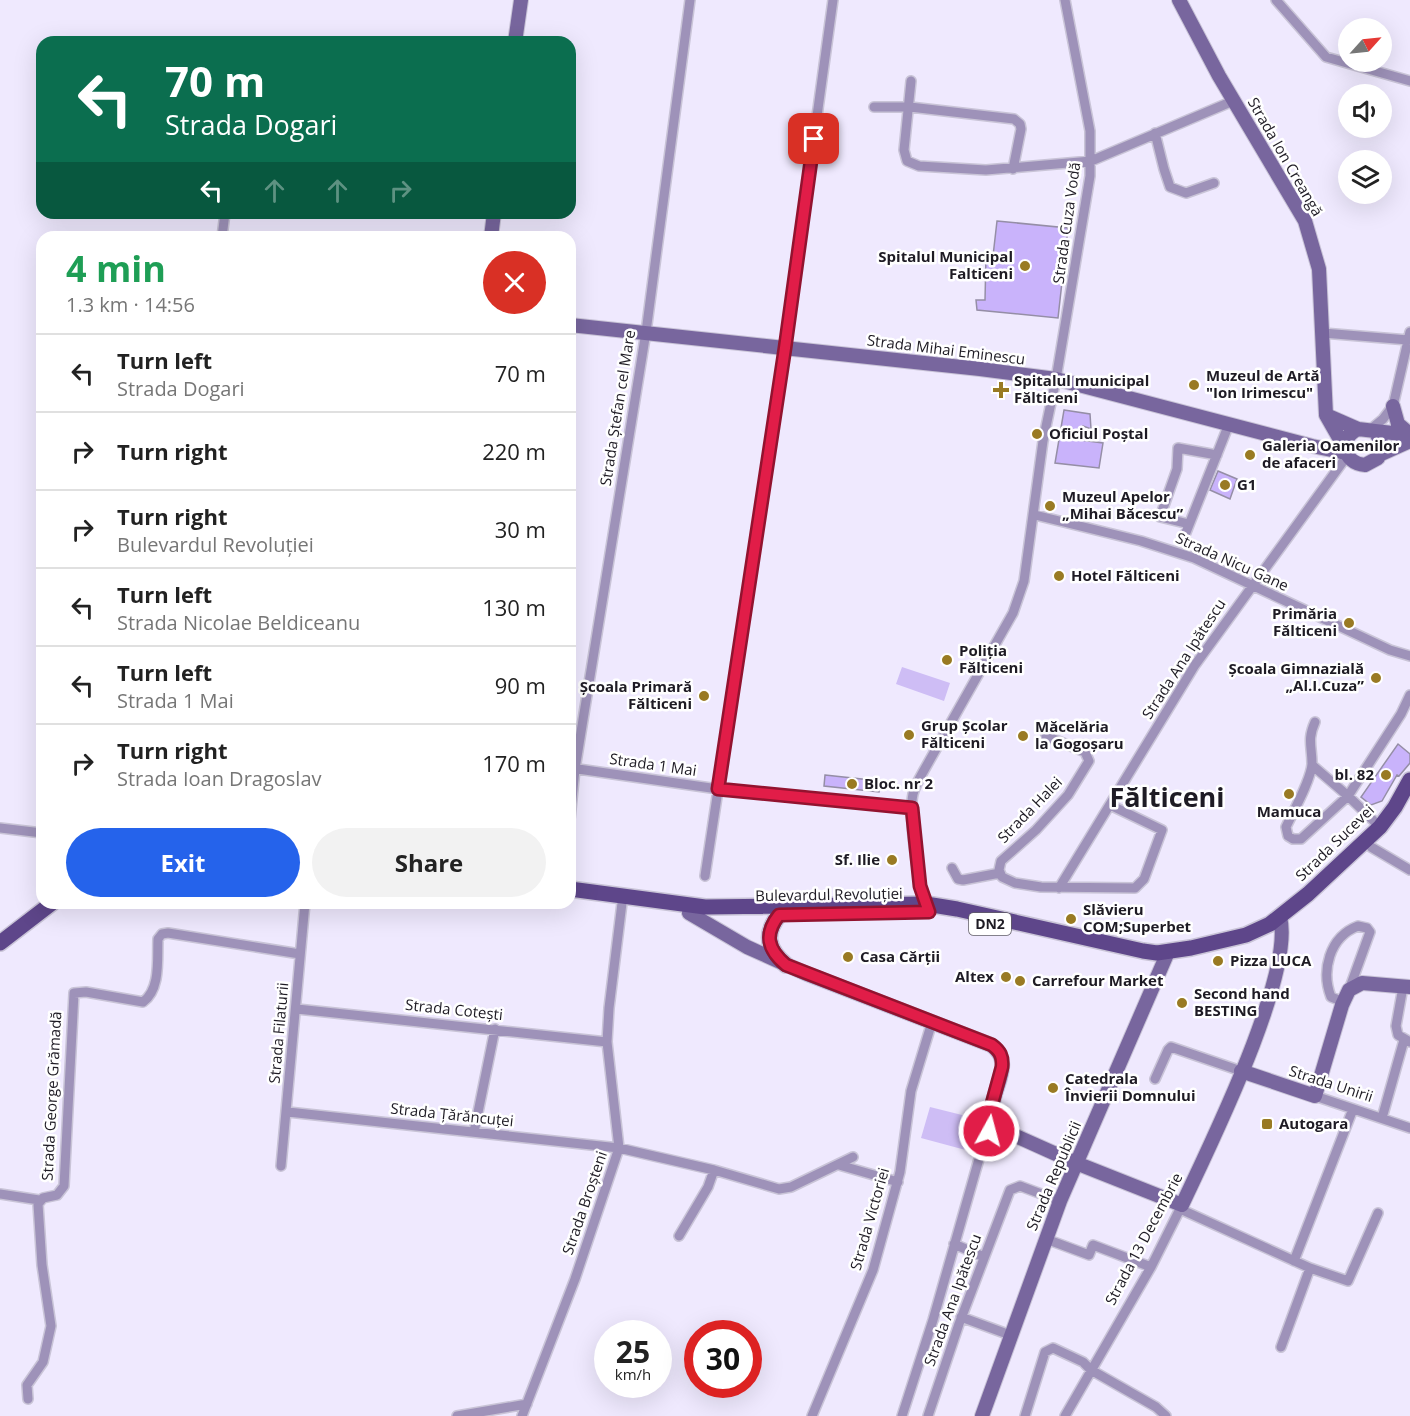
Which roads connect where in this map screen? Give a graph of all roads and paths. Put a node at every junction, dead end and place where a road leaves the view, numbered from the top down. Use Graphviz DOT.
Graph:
graph roads {
  1 [pos="521,0"];
  2 [pos="690,0"];
  3 [pos="833,0"];
  4 [pos="1065,0"];
  5 [pos="1276,0"];
  6 [pos="1183,2"];
  7 [pos="516,36"];
  8 [pos="911,81"];
  9 [pos="1410,81"];
  10 [pos="1233,101"];
  11 [pos="874,107"];
  12 [pos="910,107"];
  13 [pos="1155,133"];
  14 [pos="1091,161"];
  15 [pos="1013,169"];
  16 [pos="1214,183"];
  17 [pos="576,326"];
  18 [pos="646,332"];
  19 [pos="1323,333"];
  20 [pos="1409,336"];
  21 [pos="785,348"];
  22 [pos="1056,379"];
  23 [pos="1393,406"];
  24 [pos="1326,415"];
  25 [pos="1229,424"];
  26 [pos="1368,430"];
  27 [pos="1410,434"];
  28 [pos="1410,441"];
  29 [pos="1312,447"];
  30 [pos="1346,448"];
  31 [pos="1381,454"];
  32 [pos="1217,455"];
  33 [pos="1035,515"];
  34 [pos="1189,524"];
  35 [pos="1183,540"];
  36 [pos="1252,585"];
  37 [pos="1410,656"];
  38 [pos="1410,695"];
  39 [pos="1316,722"];
  40 [pos="1046,736"];
  41 [pos="576,751"];
  42 [pos="1312,765"];
  43 [pos="576,769"];
  44 [pos="1410,780"];
  45 [pos="718,789"];
  46 [pos="1348,796"];
  47 [pos="1410,797"];
  48 [pos="1110,805"];
  49 [pos="912,808"];
  50 [pos="1380,827"];
  51 [pos="0,828"];
  52 [pos="36,832"];
  53 [pos="1371,847"];
  54 [pos="952,868"];
  55 [pos="1410,870"];
  56 [pos="1000,873"];
  57 [pos="705,876"];
  58 [pos="1059,888"];
  59 [pos="576,891"];
  60 [pos="576,897"];
  61 [pos="622,899"];
  62 [pos="927,908"];
  63 [pos="44,909"];
  64 [pos="304,909"];
  65 [pos="700,910"];
  66 [pos="779,915"];
  67 [pos="1281,921"];
  68 [pos="737,940"];
  69 [pos="0,943"];
  70 [pos="300,954"];
  71 [pos="1167,956"];
  72 [pos="786,965"];
  73 [pos="1406,987"];
  74 [pos="1346,996"];
  75 [pos="297,1009"];
  76 [pos="932,1022"];
  77 [pos="495,1029"];
  78 [pos="1407,1041"];
  79 [pos="607,1042"];
  80 [pos="1241,1071"];
  81 [pos="1155,1079"];
  82 [pos="1315,1096"];
  83 [pos="1353,1109"];
  84 [pos="288,1112"];
  85 [pos="1382,1118"];
  86 [pos="994,1123"];
  87 [pos="1410,1128"];
  88 [pos="474,1132"];
  89 [pos="617,1148"];
  90 [pos="853,1157"];
  91 [pos="1076,1163"];
  92 [pos="839,1165"];
  93 [pos="281,1166"];
  94 [pos="714,1170"];
  95 [pos="898,1182"];
  96 [pos="0,1194"];
  97 [pos="39,1200"];
  98 [pos="1060,1201"];
  99 [pos="1181,1207"];
  100 [pos="1378,1213"];
  101 [pos="680,1236"];
  102 [pos="1046,1239"];
  103 [pos="954,1245"];
  104 [pos="984,1257"];
  105 [pos="1294,1261"];
  106 [pos="1151,1267"];
  107 [pos="1310,1268"];
  108 [pos="961,1317"];
  109 [pos="1010,1335"];
  110 [pos="1281,1347"];
  111 [pos="1091,1370"];
  112 [pos="28,1399"];
  113 [pos="527,1404"];
  114 [pos="457,1416"];
  115 [pos="522,1416"];
  116 [pos="812,1416"];
  117 [pos="902,1416"];
  118 [pos="928,1416"];
  119 [pos="982,1416"];
  120 [pos="1025,1416"];
  121 [pos="1065,1416"];
  122 [pos="1166,1416"];
  1 -- 7 [label="street"];
  2 -- 18 [label="street, Strada Ștefan cel Mare"];
  3 -- 21 [label="street"];
  4 -- 14 [label="street, Strada Cuza Vodă"];
  5 -- 9 [label="street"];
  6 -- 10 [label="street, Strada Ion Creangă"];
  8 -- 12 [label="street"];
  10 -- 13 [label="street"];
  10 -- 19 [label="street, Strada Ion Creangă"];
  11 -- 12 [label="street"];
  12 -- 15 [label="street"];
  12 -- 15 [label="street"];
  13 -- 14 [label="street"];
  13 -- 16 [label="street"];
  14 -- 15 [label="street"];
  14 -- 22 [label="street, Strada Cuza Vodă"];
  17 -- 18 [label="street, Strada Mihai Eminescu"];
  18 -- 21 [label="street, Strada Mihai Eminescu"];
  18 -- 41 [label="street, Strada Ștefan cel Mare"];
  19 -- 20 [label="street"];
  19 -- 24 [label="street, Strada Ion Creangă"];
  20 -- 23 [label="street"];
  21 -- 22 [label="street, Strada Mihai Eminescu"];
  21 -- 45 [label="street"];
  22 -- 25 [label="street, Strada Mihai Eminescu"];
  22 -- 33 [label="street, Strada Cuza Vodă"];
  23 -- 26 [label="street"];
  23 -- 27 [label="street"];
  24 -- 26 [label="street"];
  24 -- 29 [label="street"];
  24 -- 30 [label="street"];
  25 -- 29 [label="street, Strada Mihai Eminescu"];
  25 -- 32 [label="street"];
  26 -- 27 [label="street"];
  26 -- 30 [label="street"];
  26 -- 31 [label="street"];
  28 -- 31 [label="street"];
  29 -- 30 [label="street, Strada Mihai Eminescu"];
  30 -- 31 [label="street"];
  30 -- 36 [label="street, Strada Ana Ipătescu"];
  32 -- 34 [label="street"];
  32 -- 34 [label="street"];
  33 -- 36 [label="street, Strada Nicu Gane"];
  33 -- 49 [label="street, Strada Cuza Vodă"];
  34 -- 35 [label="street"];
  36 -- 37 [label="street, Strada Nicu Gane"];
  36 -- 48 [label="street, Strada Ana Ipătescu"];
  38 -- 46 [label="street"];
  39 -- 42 [label="street"];
  40 -- 56 [label="street, Strada Halei"];
  42 -- 46 [label="street"];
  42 -- 46 [label="street"];
  43 -- 45 [label="street, Strada 1 Mai"];
  44 -- 50 [label="main road, Strada Sucevei / DN2"];
  45 -- 49 [label="street, Strada 1 Mai"];
  45 -- 57 [label="street"];
  46 -- 50 [label="street"];
  47 -- 53 [label="main road, Strada Sucevei / DN2"];
  48 -- 58 [label="street, Strada Ana Ipătescu"];
  48 -- 58 [label="street"];
  49 -- 62 [label="street, Strada Cuza Vodă"];
  50 -- 67 [label="main road, Strada Sucevei / DN2"];
  51 -- 52 [label="street"];
  53 -- 55 [label="street"];
  53 -- 67 [label="main road, Strada Sucevei / DN2"];
  54 -- 56 [label="street"];
  56 -- 58 [label="street"];
  59 -- 61 [label="main road, DN2"];
  60 -- 61 [label="main road, DN2"];
  61 -- 65 [label="main road, DN2"];
  61 -- 79 [label="street, Strada Broșteni"];
  62 -- 65 [label="main road, Bulevardul Revoluției / DN2"];
  62 -- 66 [label="main road, Bulevardul Revoluției / DN2"];
  62 -- 71 [label="main road, Bulevardul Revoluției / DN2"];
  63 -- 69 [label="main road"];
  64 -- 70 [label="street, Strada Filaturii"];
  65 -- 66 [label="main road, Bulevardul Revoluției / DN2"];
  65 -- 68 [label="street"];
  65 -- 68 [label="street"];
  66 -- 72 [label="main road"];
  67 -- 71 [label="main road, Bulevardul Revoluției / DN2"];
  67 -- 80 [label="street"];
  68 -- 72 [label="street"];
  70 -- 75 [label="street, Strada Filaturii"];
  70 -- 97 [label="street, Strada George Grămadă"];
  71 -- 91 [label="street, Strada Republicii"];
  72 -- 76 [label="street"];
  73 -- 74 [label="street"];
  73 -- 78 [label="street"];
  74 -- 74 [label="street"];
  74 -- 82 [label="street"];
  75 -- 77 [label="street, Strada Cotești"];
  75 -- 84 [label="street, Strada Filaturii"];
  76 -- 86 [label="street"];
  76 -- 95 [label="street, Strada Victoriei"];
  77 -- 79 [label="street, Strada Cotești"];
  77 -- 88 [label="street"];
  78 -- 85 [label="street"];
  79 -- 89 [label="street, Strada Broșteni"];
  80 -- 81 [label="street"];
  80 -- 82 [label="street, Strada Unirii"];
  80 -- 99 [label="street, Strada 13 Decembrie"];
  82 -- 83 [label="street, Strada Unirii"];
  83 -- 85 [label="street, Strada Unirii"];
  83 -- 105 [label="street"];
  84 -- 88 [label="street, Strada Țărăncuței"];
  84 -- 93 [label="street, Strada Filaturii"];
  85 -- 87 [label="street, Strada Unirii"];
  86 -- 91 [label="street"];
  86 -- 103 [label="street"];
  88 -- 89 [label="street, Strada Țărăncuței"];
  89 -- 94 [label="street, Strada Țărăncuței"];
  89 -- 113 [label="street, Strada Broșteni"];
  90 -- 92 [label="street, Strada Țărăncuței"];
  91 -- 98 [label="street, Strada Republicii"];
  91 -- 99 [label="street"];
  92 -- 94 [label="street, Strada Țărăncuței"];
  92 -- 95 [label="street"];
  94 -- 101 [label="street"];
  95 -- 116 [label="street, Strada Victoriei"];
  96 -- 97 [label="street"];
  97 -- 112 [label="street, Strada George Grămadă"];
  98 -- 102 [label="street, Strada Republicii"];
  98 -- 104 [label="street, Strada Ana Ipătescu"];
  99 -- 105 [label="street"];
  99 -- 106 [label="street, Strada 13 Decembrie"];
  100 -- 107 [label="street"];
  102 -- 106 [label="street"];
  102 -- 109 [label="street, Strada Republicii"];
  103 -- 104 [label="street"];
  103 -- 117 [label="street"];
  104 -- 108 [label="street, Strada Ana Ipătescu"];
  105 -- 107 [label="street"];
  106 -- 111 [label="street, Strada 13 Decembrie"];
  107 -- 110 [label="street"];
  108 -- 109 [label="street"];
  108 -- 118 [label="street, Strada Ana Ipătescu"];
  109 -- 119 [label="street, Strada Republicii"];
  111 -- 120 [label="street"];
  111 -- 121 [label="street, Strada 13 Decembrie"];
  111 -- 122 [label="street"];
  113 -- 114 [label="street"];
  113 -- 115 [label="street, Strada Broșteni"];
}
